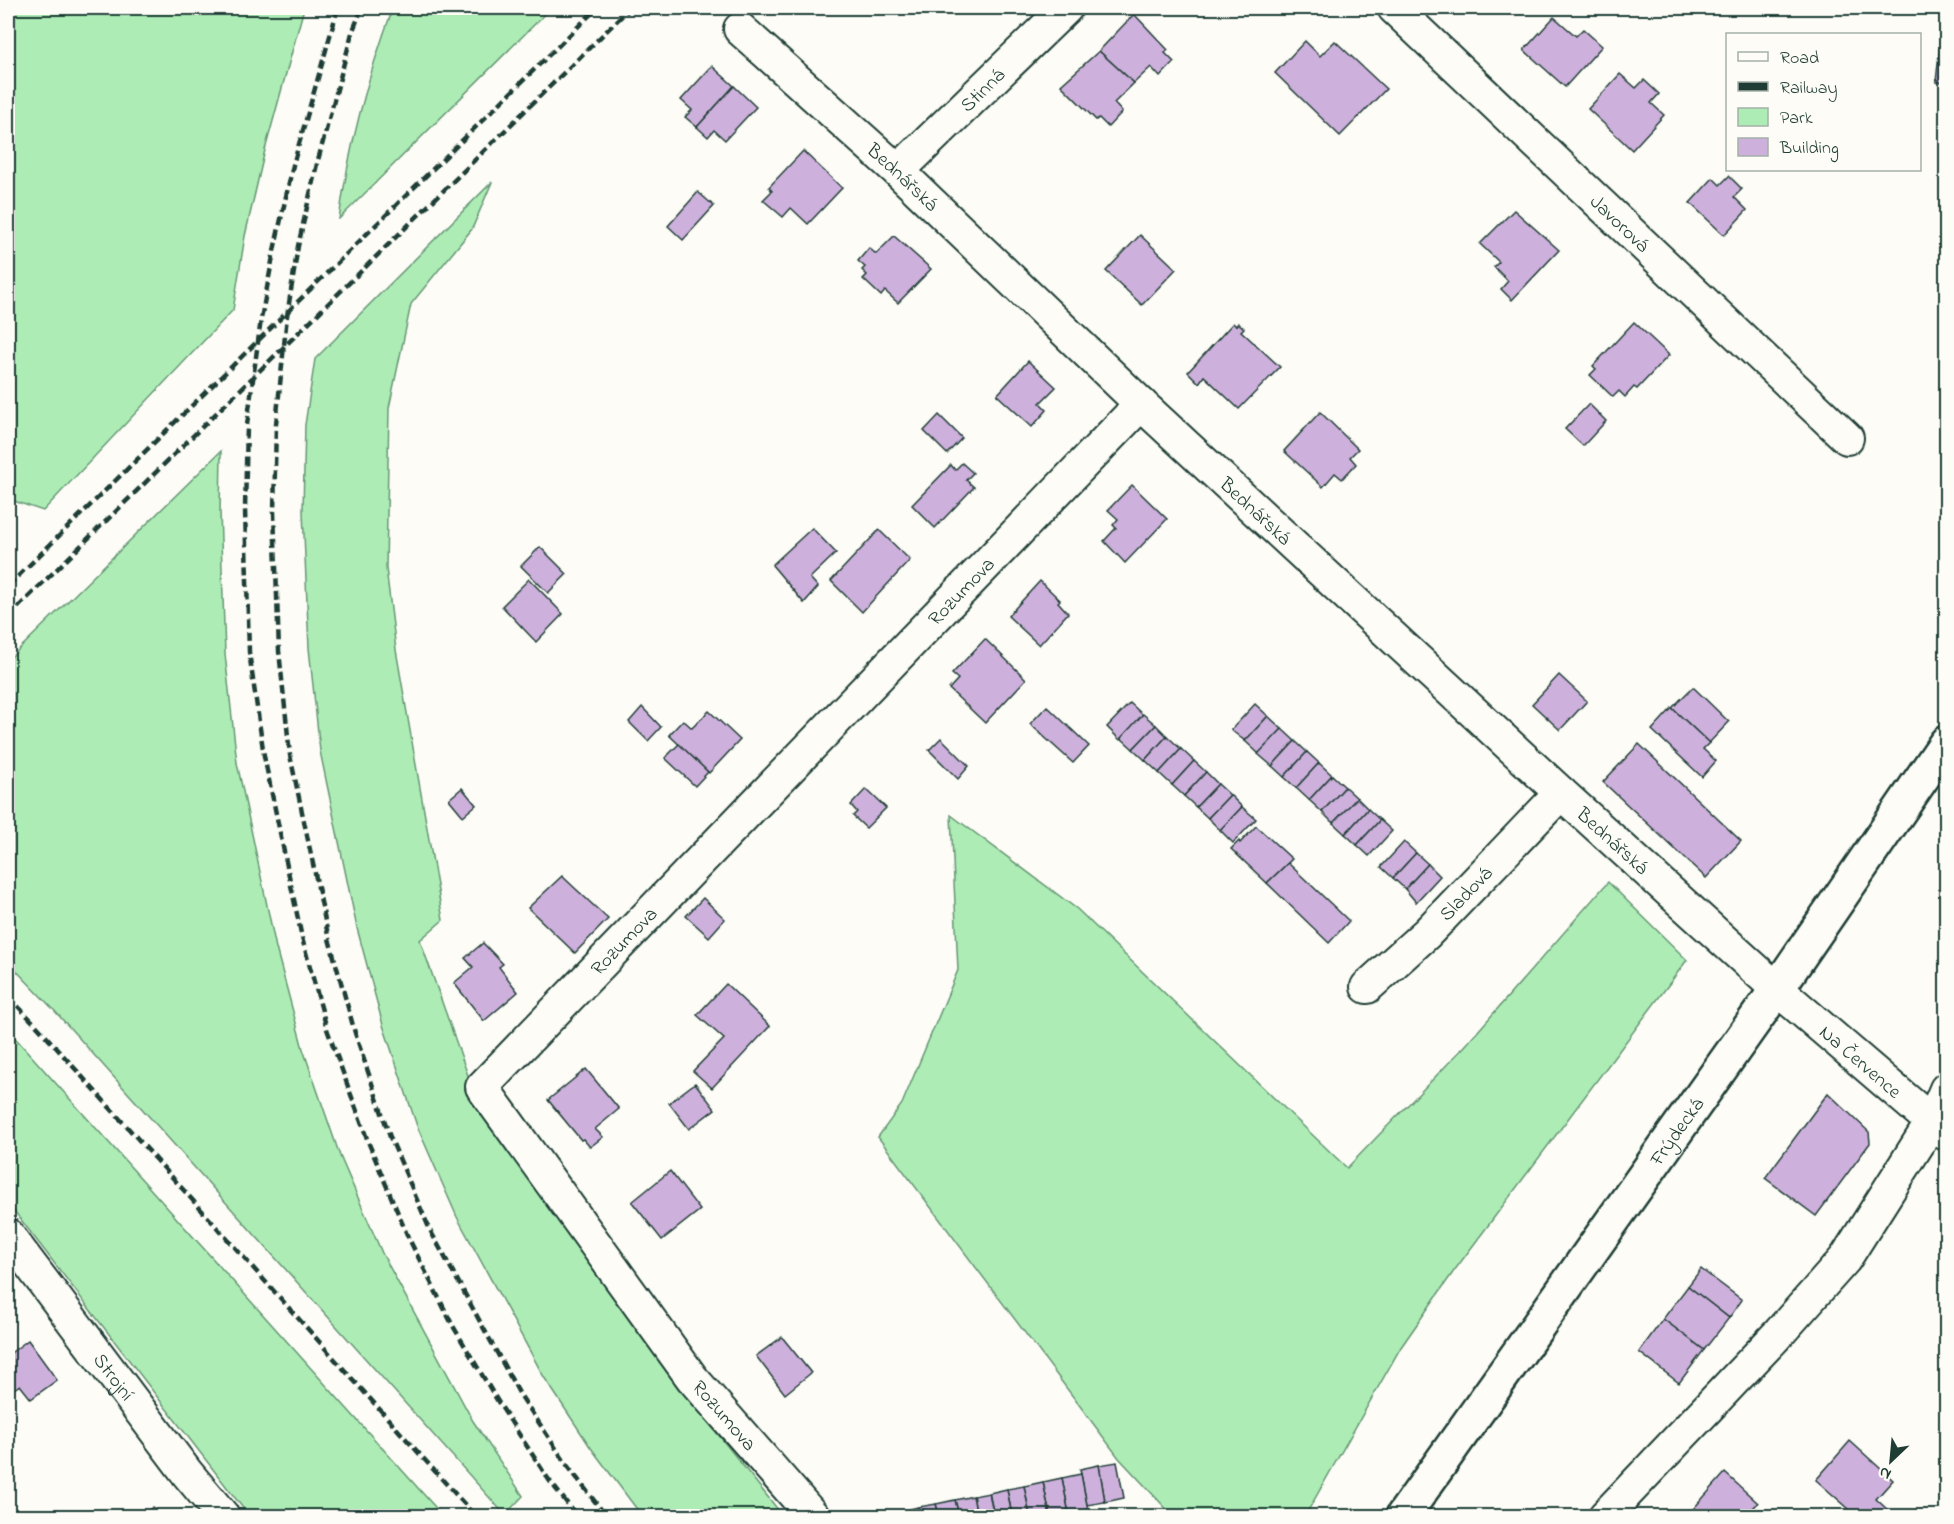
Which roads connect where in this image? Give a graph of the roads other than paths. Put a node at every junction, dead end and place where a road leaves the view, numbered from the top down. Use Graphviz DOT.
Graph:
graph roads {
  1 [pos="1066,8"];
  2 [pos="1394,8"];
  3 [pos="740,29"];
  4 [pos="898,171"];
  5 [pos="1142,404"];
  6 [pos="1847,438"];
  7 [pos="1947,743"];
  8 [pos="1561,793"];
  9 [pos="1366,987"];
  10 [pos="1777,989"];
  11 [pos="1947,1089"];
  12 [pos="1939,1128"];
  13 [pos="8,1235"];
  14 [pos="223,1516"];
  15 [pos="813,1516"];
  16 [pos="1403,1516"];
  17 [pos="1605,1516"];
  1 -- 4 [label="street, Stinná"];
  2 -- 6 [label="street, Javorová"];
  3 -- 4 [label="street, Bednářská"];
  4 -- 5 [label="street, Bednářská"];
  5 -- 8 [label="street, Bednářská"];
  5 -- 15 [label="street, Rozumova"];
  7 -- 10 [label="main road, Frýdecká"];
  8 -- 9 [label="street, Sladová"];
  8 -- 10 [label="street, Bednářská"];
  10 -- 12 [label="street, Na Července"];
  10 -- 16 [label="main road, Frýdecká"];
  11 -- 12 [label="street"];
  12 -- 17 [label="street"];
  13 -- 14 [label="street, Strojní"];
}
